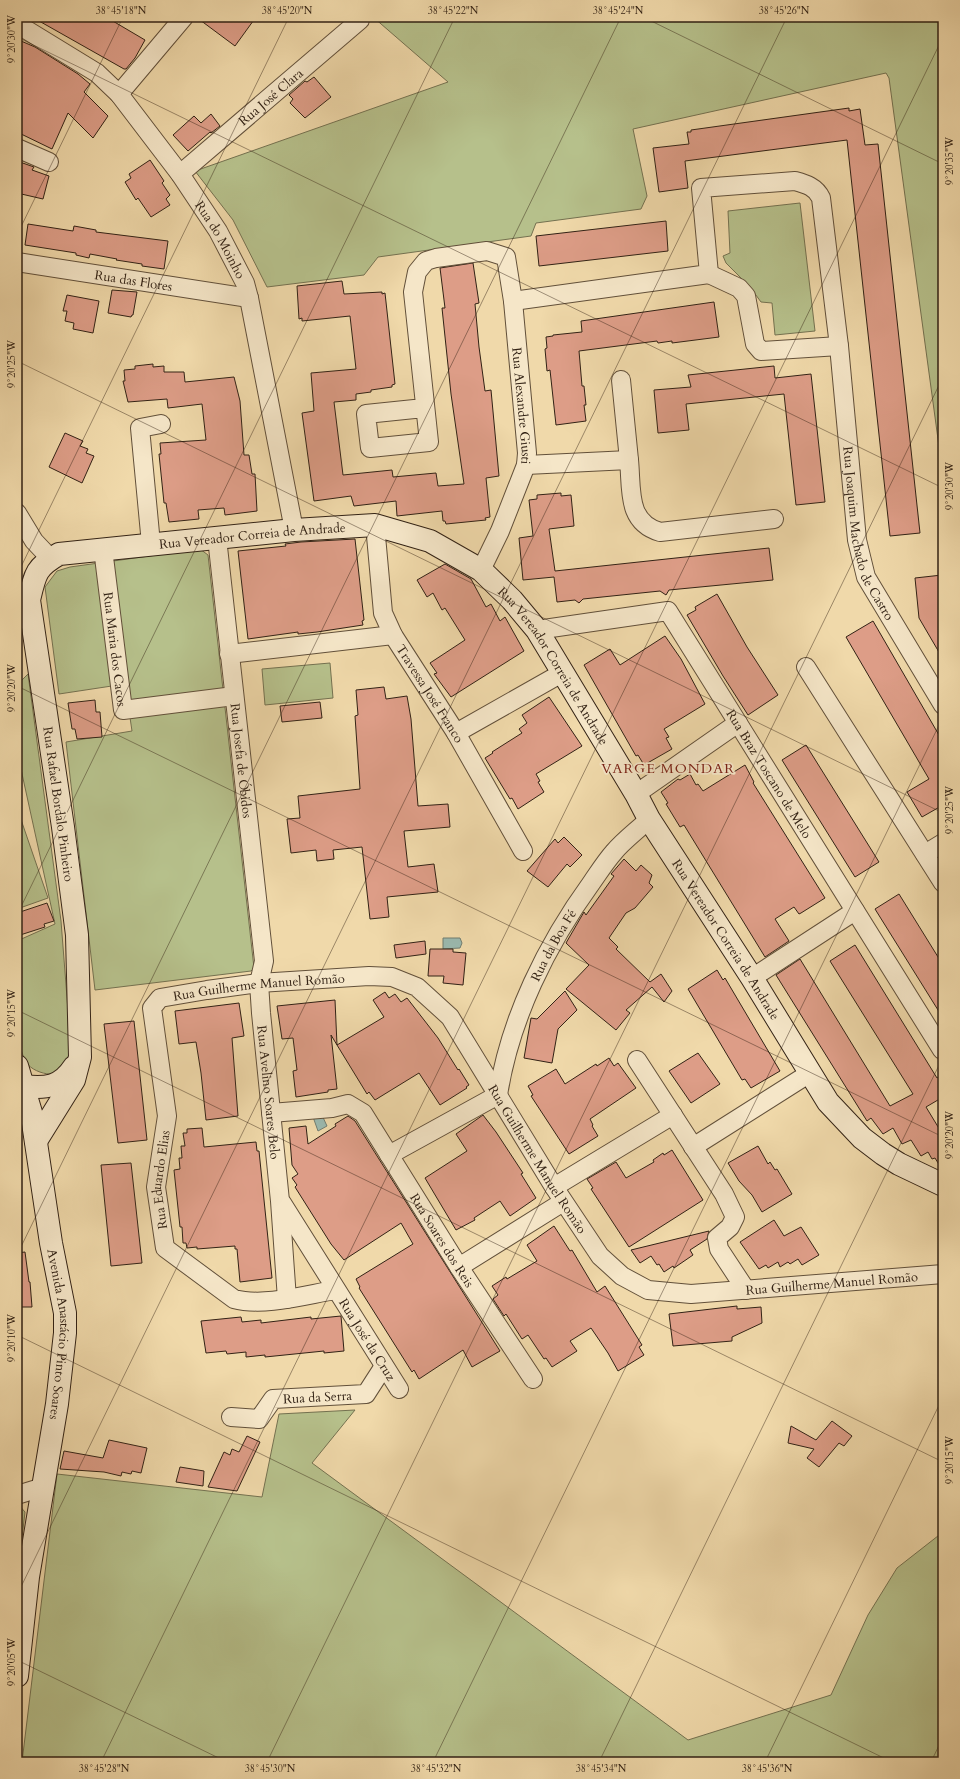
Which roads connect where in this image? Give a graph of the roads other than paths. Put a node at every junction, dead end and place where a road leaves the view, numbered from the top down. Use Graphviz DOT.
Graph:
graph roads {
  1 [pos="184,17"];
  2 [pos="360,20"];
  3 [pos="17,24"];
  4 [pos="119,94"];
  5 [pos="17,148"];
  6 [pos="49,162"];
  7 [pos="180,174"];
  8 [pos="17,262"];
  9 [pos="709,274"];
  10 [pos="250,298"];
  11 [pos="513,301"];
  12 [pos="839,346"];
  13 [pos="621,380"];
  14 [pos="424,408"];
  15 [pos="161,424"];
  16 [pos="629,460"];
  17 [pos="526,465"];
  18 [pos="17,514"];
  19 [pos="774,519"];
  20 [pos="375,525"];
  21 [pos="294,530"];
  22 [pos="217,538"];
  23 [pos="151,544"];
  24 [pos="103,549"];
  25 [pos="51,559"];
  26 [pos="481,570"];
  27 [pos="536,630"];
  28 [pos="393,635"];
  29 [pos="229,654"];
  30 [pos="806,667"];
  31 [pos="562,673"];
  32 [pos="234,696"];
  33 [pos="943,705"];
  34 [pos="738,723"];
  35 [pos="456,733"];
  36 [pos="636,794"];
  37 [pos="649,819"];
  38 [pos="943,843"];
  39 [pos="523,851"];
  40 [pos="924,854"];
  41 [pos="943,883"];
  42 [pos="855,911"];
  43 [pos="752,978"];
  44 [pos="259,983"];
  45 [pos="160,998"];
  46 [pos="942,1050"];
  47 [pos="80,1057"];
  48 [pos="637,1060"];
  49 [pos="810,1073"];
  50 [pos="27,1080"];
  51 [pos="498,1095"];
  52 [pos="60,1103"];
  53 [pos="30,1109"];
  54 [pos="271,1113"];
  55 [pos="673,1115"];
  56 [pos="36,1141"];
  57 [pos="693,1147"];
  58 [pos="389,1155"];
  59 [pos="943,1185"];
  60 [pos="559,1194"];
  61 [pos="280,1201"];
  62 [pos="459,1267"];
  63 [pos="943,1274"];
  64 [pos="336,1290"];
  65 [pos="746,1290"];
  66 [pos="287,1299"];
  67 [pos="384,1366"];
  68 [pos="533,1379"];
  69 [pos="399,1389"];
  70 [pos="231,1417"];
  71 [pos="43,1487"];
  72 [pos="17,1495"];
  73 [pos="17,1676"];
  1 -- 4 [label="street"];
  2 -- 7 [label="street, Rua José Clara"];
  3 -- 4 [label="street, Rua do Moinho"];
  4 -- 7 [label="street, Rua do Moinho"];
  5 -- 6 [label="street"];
  7 -- 10 [label="street, Rua do Moinho"];
  8 -- 10 [label="street, Rua das Flores"];
  9 -- 11 [label="street"];
  9 -- 12 [label="street"];
  9 -- 12 [label="street, Rua Joaquim Machado de Castro"];
  10 -- 21 [label="street, Rua do Moinho"];
  11 -- 14 [label="street, Rua Alexandre Giusti"];
  11 -- 17 [label="street, Rua Alexandre Giusti"];
  12 -- 33 [label="street, Rua Joaquim Machado de Castro"];
  13 -- 16 [label="street"];
  15 -- 23 [label="street"];
  16 -- 17 [label="street"];
  16 -- 19 [label="street"];
  17 -- 26 [label="street, Rua Alexandre Giusti"];
  18 -- 25 [label="street"];
  20 -- 21 [label="street, Rua Vereador Correia de Andrade"];
  20 -- 26 [label="street, Rua Vereador Correia de Andrade"];
  20 -- 28 [label="street, Travessa José Franco"];
  21 -- 22 [label="street, Rua Vereador Correia de Andrade"];
  22 -- 23 [label="street, Rua Vereador Correia de Andrade"];
  22 -- 29 [label="street, Rua Josefa de Óbidos"];
  23 -- 24 [label="street, Rua Vereador Correia de Andrade"];
  24 -- 25 [label="street, Rua Vereador Correia de Andrade"];
  24 -- 32 [label="street, Rua Maria dos Cacos"];
  25 -- 47 [label="street, Rua Rafael Bordalo Pinheiro"];
  26 -- 27 [label="street, Rua Vereador Correia de Andrade"];
  27 -- 31 [label="street, Rua Vereador Correia de Andrade"];
  27 -- 34 [label="street, Rua Braz Toscano de Melo"];
  28 -- 29 [label="street"];
  28 -- 35 [label="street, Travessa José Franco"];
  29 -- 32 [label="street, Rua Josefa de Óbidos"];
  30 -- 40 [label="street"];
  31 -- 35 [label="street"];
  31 -- 36 [label="street, Rua Vereador Correia de Andrade"];
  32 -- 44 [label="street, Rua Josefa de Óbidos"];
  34 -- 36 [label="street"];
  34 -- 42 [label="street, Rua Braz Toscano de Melo"];
  35 -- 39 [label="street, Travessa José Franco"];
  36 -- 37 [label="street, Rua Vereador Correia de Andrade"];
  37 -- 43 [label="street, Rua Vereador Correia de Andrade"];
  37 -- 51 [label="street, Rua da Boa Fé"];
  38 -- 40 [label="street"];
  40 -- 41 [label="street"];
  42 -- 43 [label="street"];
  42 -- 46 [label="street, Rua Braz Toscano de Melo"];
  43 -- 49 [label="street, Rua Vereador Correia de Andrade"];
  44 -- 45 [label="street, Rua Guilherme Manuel Romão"];
  44 -- 51 [label="street, Rua Guilherme Manuel Romão"];
  44 -- 54 [label="street, Rua Avelino Soares Belo"];
  45 -- 66 [label="street, Rua Eduardo Elias"];
  47 -- 50 [label="street"];
  47 -- 52 [label="street, Rua Rafael Bordalo Pinheiro"];
  48 -- 55 [label="street"];
  49 -- 57 [label="street"];
  49 -- 59 [label="street, Rua Vereador Correia de Andrade"];
  50 -- 53 [label="street"];
  51 -- 58 [label="street"];
  51 -- 60 [label="street, Rua Guilherme Manuel Romão"];
  52 -- 53 [label="street"];
  52 -- 56 [label="street, Rua Rafael Bordalo Pinheiro"];
  53 -- 56 [label="street, Avenida Anastácio Pinto Soares"];
  54 -- 58 [label="street, Rua Soares dos Reis"];
  54 -- 61 [label="street, Rua Avelino Soares Belo"];
  55 -- 57 [label="street"];
  55 -- 60 [label="street"];
  56 -- 71 [label="street, Avenida Anastácio Pinto Soares"];
  57 -- 65 [label="street"];
  58 -- 62 [label="street, Rua Soares dos Reis"];
  60 -- 62 [label="street"];
  60 -- 65 [label="street, Rua Guilherme Manuel Romão"];
  61 -- 64 [label="street, Rua Avelino Soares Belo"];
  61 -- 66 [label="street, Rua Avelino Soares Belo"];
  62 -- 68 [label="street, Rua Soares dos Reis"];
  63 -- 65 [label="street, Rua Guilherme Manuel Romão"];
  64 -- 66 [label="street, Rua Eduardo Elias"];
  64 -- 67 [label="street, Rua José da Cruz"];
  67 -- 69 [label="street, Rua José da Cruz"];
  67 -- 70 [label="street, Rua da Serra"];
  71 -- 72 [label="street"];
  71 -- 73 [label="street, Avenida Anastácio Pinto Soares"];
}
